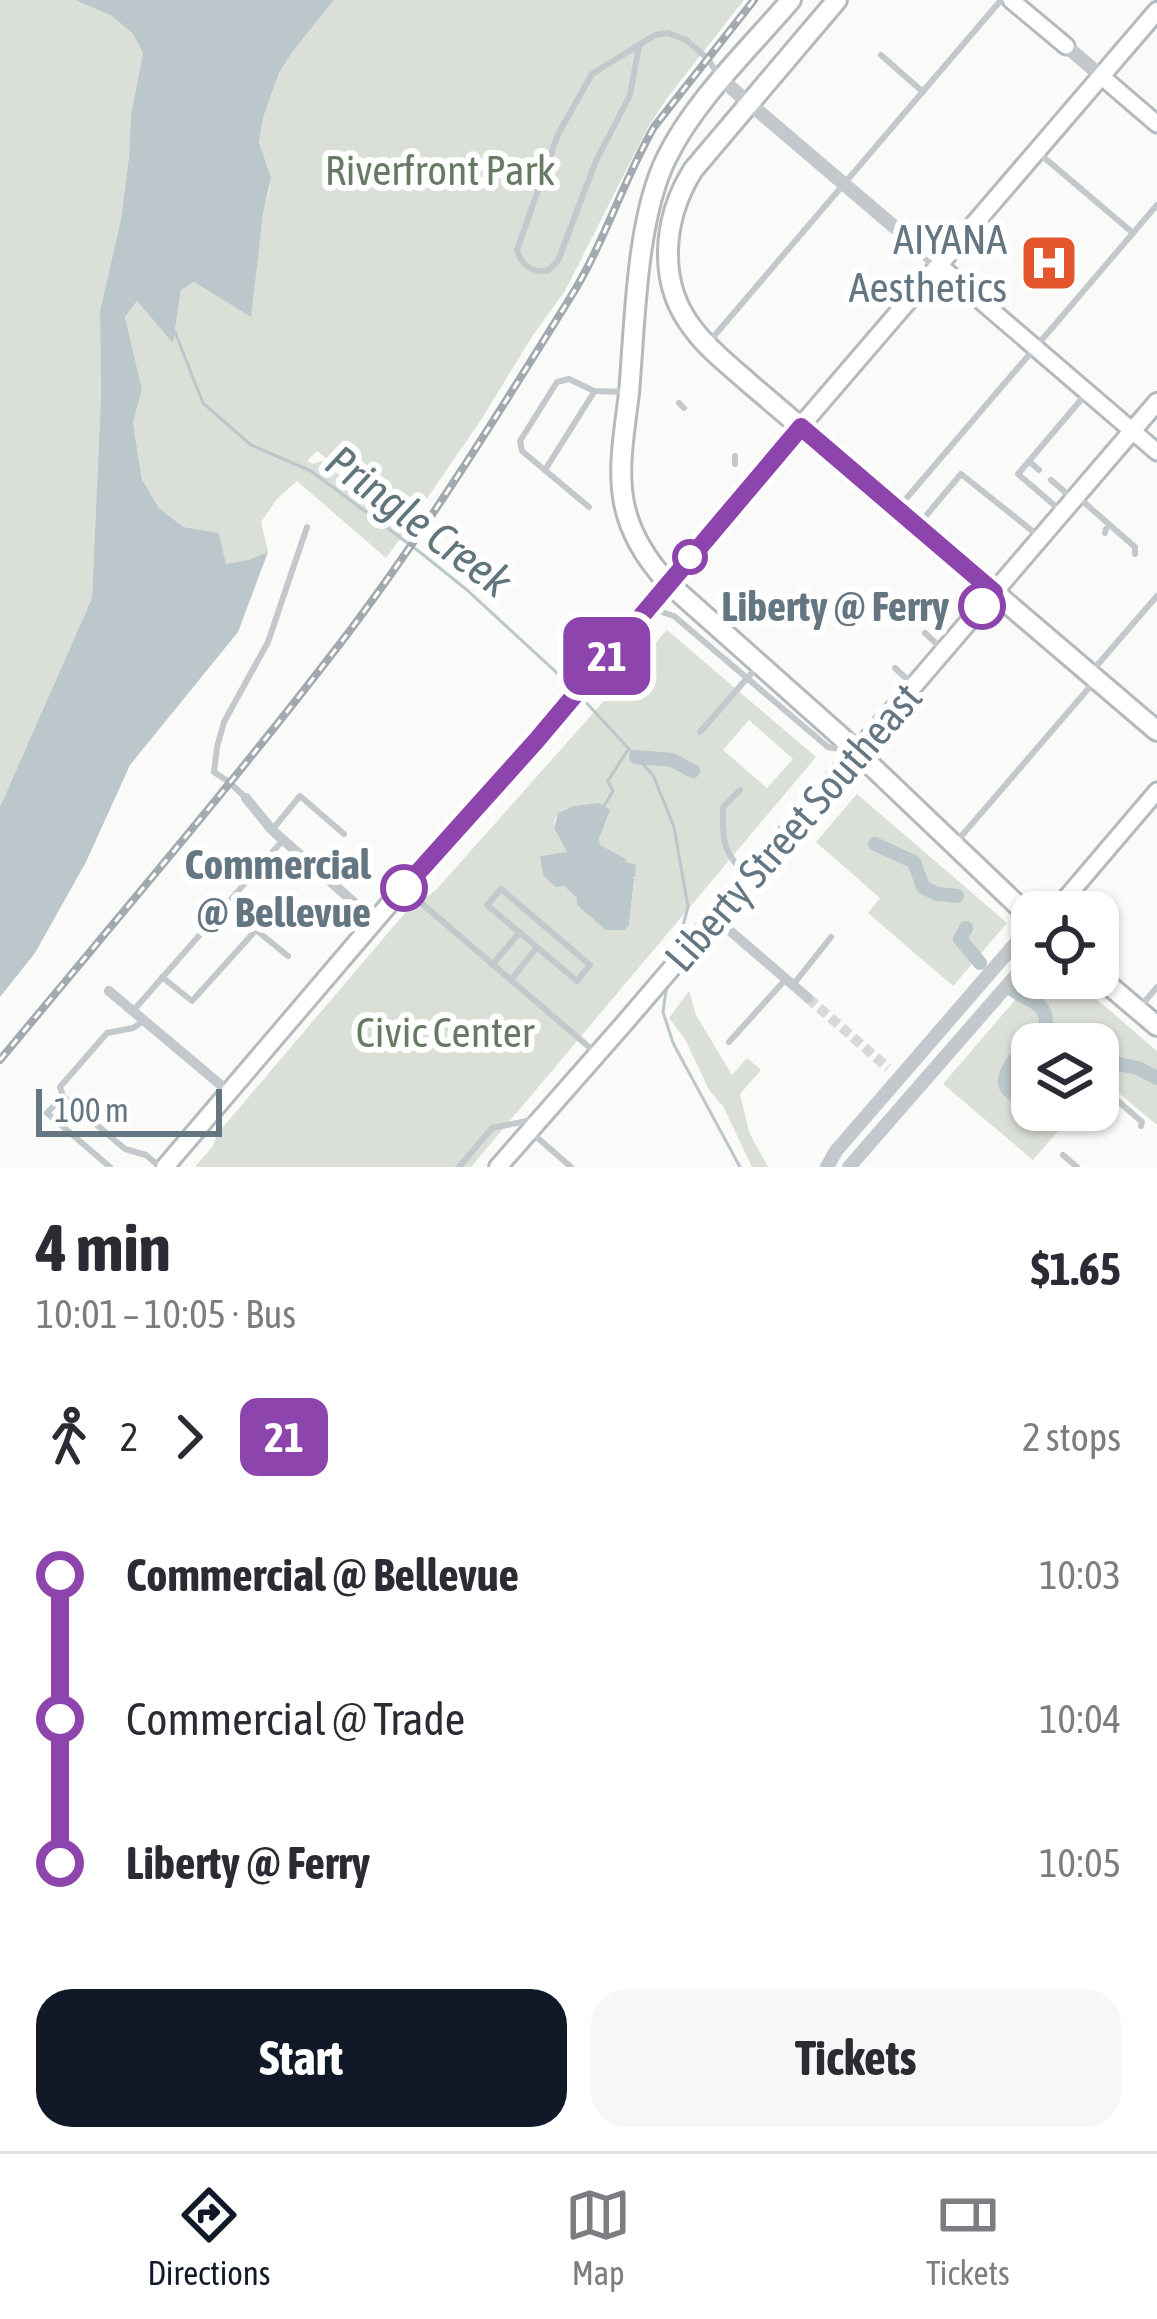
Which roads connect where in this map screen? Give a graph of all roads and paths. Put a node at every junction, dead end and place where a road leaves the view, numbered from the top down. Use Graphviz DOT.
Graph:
graph roads {
  1 [pos="791,0"];
  2 [pos="837,0"];
  3 [pos="1001,0"];
  4 [pos="1011,0"];
  5 [pos="1157,11"];
  6 [pos="638,46"];
  7 [pos="1066,46"];
  8 [pos="881,55"];
  9 [pos="1101,76"];
  10 [pos="722,80"];
  11 [pos="922,92"];
  12 [pos="748,103"];
  13 [pos="1157,124"];
  14 [pos="1037,151"];
  15 [pos="844,184"];
  16 [pos="1157,205"];
  17 [pos="1133,232"];
  18 [pos="939,266"];
  19 [pos="706,344"];
  20 [pos="1035,347"];
  21 [pos="594,391"];
  22 [pos="629,392"];
  23 [pos="1088,392"];
  24 [pos="1157,402"];
  25 [pos="801,427"];
  26 [pos="1132,430"];
  27 [pos="1157,452"];
  28 [pos="1029,461"];
  29 [pos="544,470"];
  30 [pos="1039,470"];
  31 [pos="1051,480"];
  32 [pos="1071,503"];
  33 [pos="589,507"];
  34 [pos="896,510"];
  35 [pos="307,527"];
  36 [pos="916,527"];
  37 [pos="1041,538"];
  38 [pos="1135,554"];
  39 [pos="650,563"];
  40 [pos="667,582"];
  41 [pos="994,592"];
  42 [pos="1157,596"];
  43 [pos="647,608"];
  44 [pos="925,633"];
  45 [pos="944,650"];
  46 [pos="895,668"];
  47 [pos="753,672"];
  48 [pos="1094,677"];
  49 [pos="914,685"];
  50 [pos="1157,731"];
  51 [pos="700,732"];
  52 [pos="857,752"];
  53 [pos="740,790"];
  54 [pos="1157,791"];
  55 [pos="246,799"];
  56 [pos="272,830"];
  57 [pos="344,834"];
  58 [pos="283,839"];
  59 [pos="953,845"];
  60 [pos="749,878"];
  61 [pos="404,888"];
  62 [pos="1072,891"];
  63 [pos="1011,899"];
  64 [pos="228,901"];
  65 [pos="721,912"];
  66 [pos="375,921"];
  67 [pos="256,930"];
  68 [pos="520,932"];
  69 [pos="831,937"];
  70 [pos="537,946"];
  71 [pos="1011,948"];
  72 [pos="288,956"];
  73 [pos="492,964"];
  74 [pos="162,976"];
  75 [pos="511,980"];
  76 [pos="1011,981"];
  77 [pos="789,982"];
  78 [pos="1157,987"];
  79 [pos="109,991"];
  80 [pos="1119,994"];
  81 [pos="808,998"];
  82 [pos="1137,1010"];
  83 [pos="133,1011"];
  84 [pos="144,1020"];
  85 [pos="1157,1026"];
  86 [pos="730,1042"];
  87 [pos="597,1054"];
  88 [pos="229,1092"];
  89 [pos="63,1096"];
  90 [pos="1119,1102"];
  91 [pos="534,1126"];
  92 [pos="1141,1126"];
  93 [pos="1063,1155"];
  94 [pos="110,1167"];
  95 [pos="163,1167"];
  96 [pos="459,1167"];
  97 [pos="498,1167"];
  98 [pos="571,1167"];
  99 [pos="826,1167"];
  100 [pos="848,1167"];
  101 [pos="1077,1167"];
  1 -- 10 [label="highway"];
  2 -- 12 [label="highway"];
  3 -- 11 [label="lane"];
  4 -- 7 [label="main road"];
  5 -- 9 [label="main road"];
  6 -- 6 [label="lane"];
  6 -- 10 [label="lane"];
  7 -- 9 [label="street"];
  8 -- 11 [label="lane"];
  9 -- 13 [label="main road"];
  9 -- 14 [label="main road"];
  10 -- 12 [label="street"];
  10 -- 22 [label="highway"];
  11 -- 15 [label="lane"];
  12 -- 15 [label="street"];
  12 -- 19 [label="highway"];
  14 -- 17 [label="lane"];
  14 -- 18 [label="main road"];
  15 -- 18 [label="street"];
  15 -- 19 [label="lane"];
  16 -- 17 [label="lane"];
  17 -- 20 [label="lane"];
  18 -- 20 [label="main road"];
  18 -- 25 [label="main road"];
  19 -- 25 [label="highway"];
  20 -- 23 [label="main road"];
  20 -- 34 [label="lane"];
  21 -- 22 [label="lane"];
  21 -- 29 [label="lane"];
  21 -- 29 [label="lane"];
  22 -- 39 [label="highway"];
  23 -- 26 [label="main road"];
  23 -- 28 [label="lane"];
  24 -- 26 [label="main road, Liberty Street Southeast"];
  25 -- 34 [label="highway"];
  25 -- 40 [label="main road"];
  26 -- 27 [label="main road"];
  26 -- 32 [label="main road, Liberty Street Southeast"];
  28 -- 30 [label="lane"];
  28 -- 32 [label="lane"];
  29 -- 33 [label="lane"];
  31 -- 32 [label="lane"];
  32 -- 37 [label="main road, Liberty Street Southeast"];
  32 -- 38 [label="lane"];
  34 -- 36 [label="highway"];
  35 -- 55 [label="lane"];
  36 -- 37 [label="lane"];
  36 -- 41 [label="highway"];
  37 -- 41 [label="main road, Liberty Street Southeast"];
  39 -- 40 [label="highway"];
  39 -- 43 [label="main road"];
  40 -- 43 [label="main road"];
  40 -- 47 [label="highway"];
  41 -- 45 [label="main road, Liberty Street Southeast"];
  41 -- 48 [label="highway"];
  42 -- 48 [label="lane"];
  43 -- 47 [label="lane"];
  43 -- 61 [label="main road"];
  44 -- 45 [label="lane"];
  45 -- 49 [label="main road, Liberty Street Southeast"];
  46 -- 49 [label="lane"];
  47 -- 51 [label="lane"];
  47 -- 52 [label="highway"];
  48 -- 50 [label="highway"];
  48 -- 59 [label="lane"];
  49 -- 52 [label="main road, Liberty Street Southeast"];
  52 -- 59 [label="highway"];
  52 -- 60 [label="main road, Liberty Street Southeast"];
  53 -- 60 [label="lane"];
  54 -- 62 [label="main road"];
  55 -- 56 [label="street"];
  56 -- 57 [label="lane"];
  56 -- 58 [label="street"];
  58 -- 64 [label="lane"];
  58 -- 66 [label="street"];
  59 -- 63 [label="highway"];
  60 -- 65 [label="main road, Liberty Street Southeast"];
  61 -- 66 [label="main road"];
  61 -- 73 [label="lane"];
  64 -- 67 [label="lane"];
  64 -- 74 [label="lane"];
  65 -- 77 [label="street"];
  65 -- 87 [label="main road, Liberty Street Southeast"];
  66 -- 88 [label="main road"];
  67 -- 72 [label="lane"];
  67 -- 74 [label="lane"];
  68 -- 70 [label="lane"];
  68 -- 70 [label="lane"];
  68 -- 73 [label="lane"];
  69 -- 77 [label="lane"];
  70 -- 75 [label="lane"];
  71 -- 99 [label="street"];
  73 -- 75 [label="lane"];
  74 -- 83 [label="lane"];
  75 -- 87 [label="lane"];
  76 -- 100 [label="street"];
  77 -- 81 [label="street"];
  77 -- 86 [label="lane"];
  78 -- 82 [label="lane"];
  79 -- 83 [label="street"];
  80 -- 82 [label="highway"];
  82 -- 85 [label="highway"];
  83 -- 84 [label="street"];
  84 -- 88 [label="street"];
  84 -- 89 [label="lane"];
  87 -- 91 [label="main road, Liberty Street Southeast"];
  88 -- 95 [label="main road"];
  89 -- 94 [label="lane"];
  89 -- 95 [label="lane"];
  90 -- 92 [label="lane"];
  91 -- 96 [label="lane"];
  91 -- 97 [label="main road, Liberty Street Southeast"];
  91 -- 98 [label="lane"];
  93 -- 101 [label="lane"];
}
